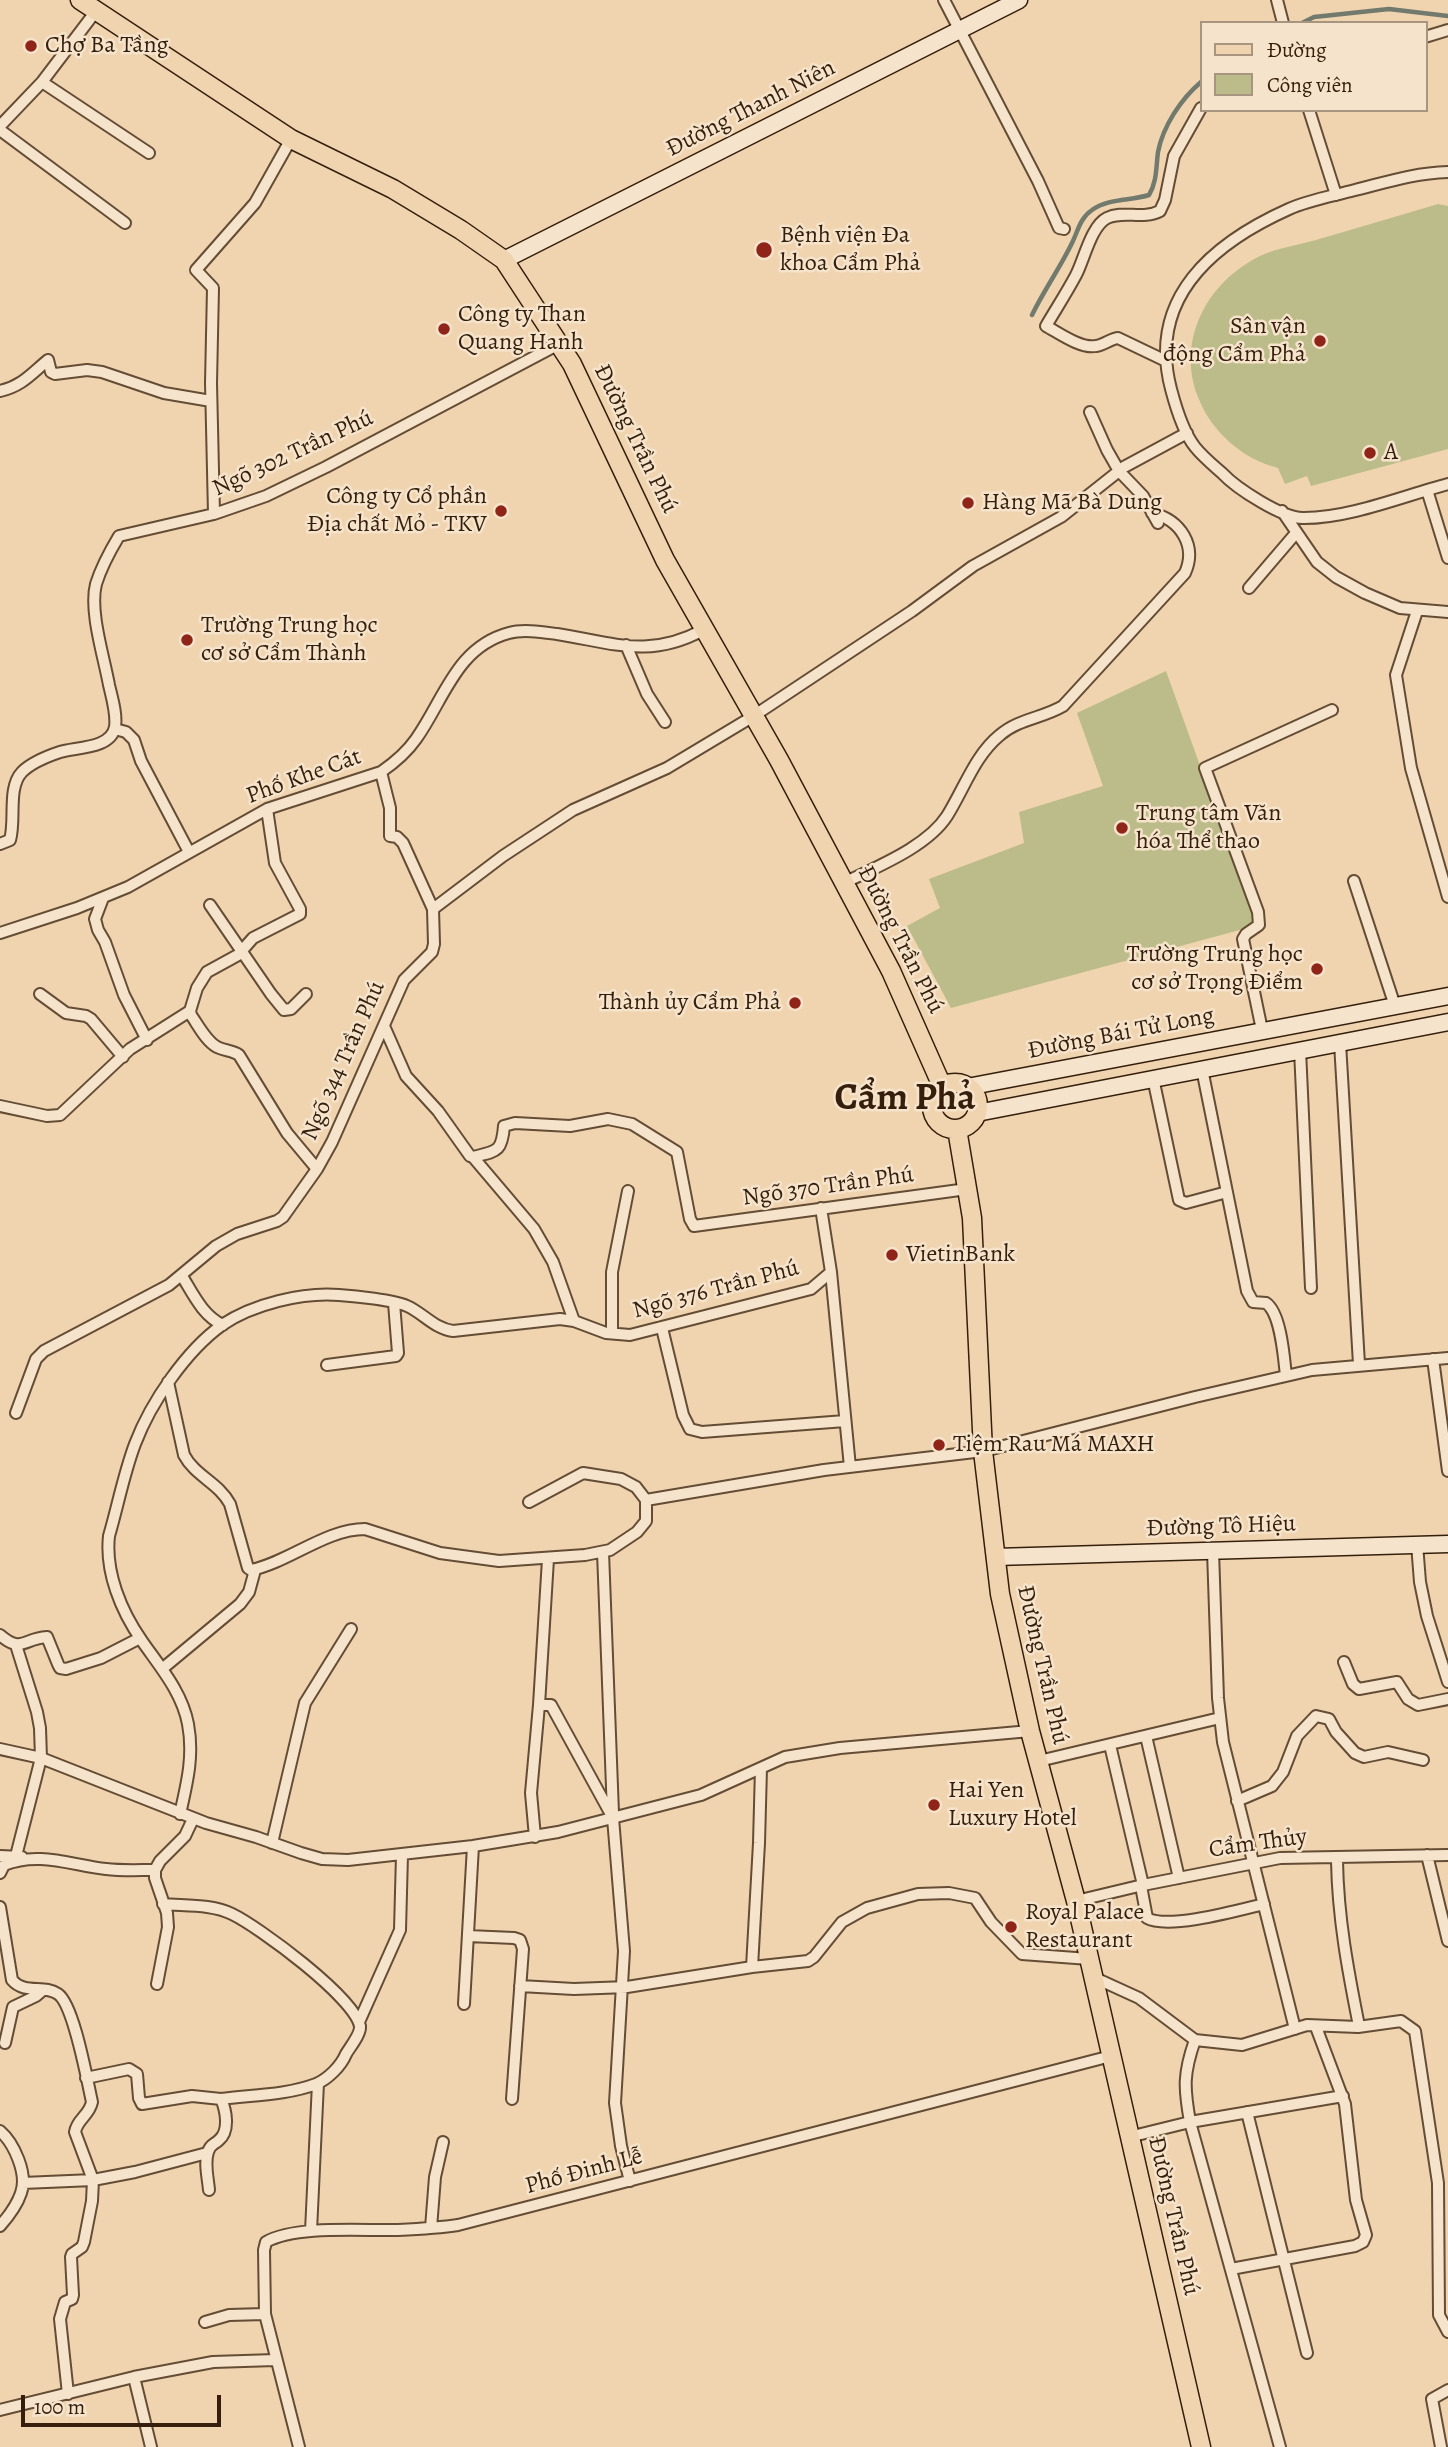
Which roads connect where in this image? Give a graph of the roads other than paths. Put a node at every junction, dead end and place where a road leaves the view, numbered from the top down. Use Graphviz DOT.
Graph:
graph roads {
  1 [pos="944,0"];
  2 [pos="1019,0"];
  3 [pos="1277,0"];
  4 [pos="88,5"];
  5 [pos="1282,21"];
  6 [pos="958,29"];
  7 [pos="1448,30"];
  8 [pos="1427,36"];
  9 [pos="42,82"];
  10 [pos="1200,110"];
  11 [pos="1310,112"];
  12 [pos="0,128"];
  13 [pos="290,139"];
  14 [pos="149,153"];
  15 [pos="1448,172"];
  16 [pos="1336,195"];
  17 [pos="125,223"];
  18 [pos="1064,229"];
  19 [pos="504,260"];
  20 [pos="557,345"];
  21 [pos="1166,361"];
  22 [pos="0,391"];
  23 [pos="211,401"];
  24 [pos="1090,412"];
  25 [pos="1187,433"];
  26 [pos="1119,471"];
  27 [pos="1448,484"];
  28 [pos="1427,490"];
  29 [pos="1282,512"];
  30 [pos="214,514"];
  31 [pos="1296,534"];
  32 [pos="1448,558"];
  33 [pos="1249,588"];
  34 [pos="1417,611"];
  35 [pos="1448,612"];
  36 [pos="703,630"];
  37 [pos="626,645"];
  38 [pos="1332,710"];
  39 [pos="752,717"];
  40 [pos="666,722"];
  41 [pos="115,729"];
  42 [pos="381,772"];
  43 [pos="267,809"];
  44 [pos="0,844"];
  45 [pos="189,852"];
  46 [pos="1354,881"];
  47 [pos="844,883"];
  48 [pos="1448,897"];
  49 [pos="103,898"];
  50 [pos="210,905"];
  51 [pos="433,909"];
  52 [pos="0,933"];
  53 [pos="241,950"];
  54 [pos="40,993"];
  55 [pos="306,994"];
  56 [pos="1448,996"];
  57 [pos="1395,1006"];
  58 [pos="190,1011"];
  59 [pos="1353,1014"];
  60 [pos="1448,1022"];
  61 [pos="384,1026"];
  62 [pos="1262,1030"];
  63 [pos="1360,1039"];
  64 [pos="147,1040"];
  65 [pos="1340,1042"];
  66 [pos="1300,1050"];
  67 [pos="1145,1052"];
  68 [pos="123,1057"];
  69 [pos="1202,1069"];
  70 [pos="1153,1078"];
  71 [pos="943,1086"];
  72 [pos="967,1087"];
  73 [pos="0,1106"];
  74 [pos="977,1113"];
  75 [pos="957,1129"];
  76 [pos="474,1157"];
  77 [pos="317,1169"];
  78 [pos="967,1189"];
  79 [pos="628,1191"];
  80 [pos="1227,1192"];
  81 [pos="821,1208"];
  82 [pos="831,1272"];
  83 [pos="182,1276"];
  84 [pos="1311,1287"];
  85 [pos="394,1303"];
  86 [pos="574,1321"];
  87 [pos="223,1325"];
  88 [pos="662,1328"];
  89 [pos="611,1333"];
  90 [pos="1448,1358"];
  91 [pos="1433,1359"];
  92 [pos="1359,1364"];
  93 [pos="327,1365"];
  94 [pos="1286,1376"];
  95 [pos="168,1382"];
  96 [pos="16,1413"];
  97 [pos="845,1420"];
  98 [pos="983,1451"];
  99 [pos="850,1467"];
  100 [pos="1448,1471"];
  101 [pos="646,1500"];
  102 [pos="529,1502"];
  103 [pos="1417,1544"];
  104 [pos="1448,1544"];
  105 [pos="1213,1550"];
  106 [pos="603,1552"];
  107 [pos="995,1557"];
  108 [pos="548,1559"];
  109 [pos="256,1570"];
  110 [pos="351,1629"];
  111 [pos="0,1635"];
  112 [pos="140,1638"];
  113 [pos="16,1645"];
  114 [pos="1344,1662"];
  115 [pos="162,1669"];
  116 [pos="1448,1682"];
  117 [pos="1448,1699"];
  118 [pos="539,1705"];
  119 [pos="1220,1718"];
  120 [pos="1030,1731"];
  121 [pos="1146,1736"];
  122 [pos="1110,1745"];
  123 [pos="0,1749"];
  124 [pos="41,1758"];
  125 [pos="1423,1760"];
  126 [pos="1039,1761"];
  127 [pos="761,1768"];
  128 [pos="1237,1801"];
  129 [pos="180,1814"];
  130 [pos="613,1818"];
  131 [pos="194,1819"];
  132 [pos="535,1837"];
  133 [pos="272,1843"];
  134 [pos="473,1846"];
  135 [pos="402,1855"];
  136 [pos="1427,1855"];
  137 [pos="1448,1855"];
  138 [pos="0,1856"];
  139 [pos="16,1856"];
  140 [pos="1339,1857"];
  141 [pos="35,1858"];
  142 [pos="1253,1863"];
  143 [pos="155,1870"];
  144 [pos="0,1873"];
  145 [pos="1179,1878"];
  146 [pos="1142,1885"];
  147 [pos="1076,1901"];
  148 [pos="1264,1904"];
  149 [pos="163,1905"];
  150 [pos="0,1908"];
  151 [pos="468,1936"];
  152 [pos="1448,1941"];
  153 [pos="1089,1959"];
  154 [pos="752,1967"];
  155 [pos="1093,1978"];
  156 [pos="157,1984"];
  157 [pos="520,1986"];
  158 [pos="623,1987"];
  159 [pos="43,1990"];
  160 [pos="464,2004"];
  161 [pos="1359,2026"];
  162 [pos="1316,2027"];
  163 [pos="1295,2029"];
  164 [pos="357,2032"];
  165 [pos="1195,2040"];
  166 [pos="5,2043"];
  167 [pos="1111,2056"];
  168 [pos="86,2078"];
  169 [pos="318,2083"];
  170 [pos="1343,2096"];
  171 [pos="221,2099"];
  172 [pos="512,2099"];
  173 [pos="1247,2112"];
  174 [pos="1190,2122"];
  175 [pos="0,2131"];
  176 [pos="1129,2137"];
  177 [pos="443,2142"];
  178 [pos="207,2153"];
  179 [pos="93,2180"];
  180 [pos="630,2181"];
  181 [pos="23,2183"];
  182 [pos="209,2190"];
  183 [pos="0,2227"];
  184 [pos="431,2228"];
  185 [pos="311,2231"];
  186 [pos="1282,2259"];
  187 [pos="1231,2269"];
  188 [pos="265,2314"];
  189 [pos="205,2322"];
  190 [pos="1448,2332"];
  191 [pos="1307,2353"];
  192 [pos="275,2360"];
  193 [pos="134,2377"];
  194 [pos="1448,2390"];
  195 [pos="68,2394"];
  196 [pos="0,2410"];
  197 [pos="151,2447"];
  198 [pos="299,2447"];
  199 [pos="1201,2447"];
  200 [pos="1280,2447"];
  201 [pos="1441,2447"];
  1 -- 6 [label="street"];
  2 -- 6 [label="street, Đường Thanh Niên"];
  3 -- 5 [label="street"];
  4 -- 9 [label="street"];
  4 -- 13 [label="main road, Đường Trần Phú"];
  6 -- 18 [label="street"];
  6 -- 19 [label="street, Đường Thanh Niên"];
  7 -- 8 [label="street"];
  9 -- 12 [label="street"];
  9 -- 14 [label="street"];
  10 -- 21 [label="street"];
  11 -- 16 [label="street"];
  12 -- 17 [label="street"];
  13 -- 19 [label="main road, Đường Trần Phú"];
  13 -- 23 [label="street"];
  15 -- 16 [label="street"];
  16 -- 21 [label="street"];
  19 -- 20 [label="main road, Đường Trần Phú"];
  20 -- 30 [label="street, Ngõ 302 Trần Phú"];
  20 -- 36 [label="main road, Đường Trần Phú"];
  21 -- 25 [label="street"];
  22 -- 23 [label="street"];
  23 -- 30 [label="street"];
  24 -- 26 [label="street"];
  25 -- 26 [label="street"];
  25 -- 29 [label="street"];
  26 -- 39 [label="street"];
  26 -- 47 [label="street"];
  27 -- 28 [label="street"];
  28 -- 29 [label="street"];
  28 -- 32 [label="street"];
  29 -- 31 [label="street"];
  30 -- 41 [label="street, Ngõ 302 Trần Phú"];
  31 -- 33 [label="street"];
  31 -- 34 [label="street"];
  34 -- 35 [label="street"];
  34 -- 48 [label="street"];
  36 -- 37 [label="street, Phố Khe Cát"];
  36 -- 39 [label="main road, Đường Trần Phú"];
  37 -- 40 [label="street"];
  37 -- 42 [label="street, Phố Khe Cát"];
  38 -- 62 [label="street"];
  39 -- 47 [label="main road, Đường Trần Phú"];
  39 -- 51 [label="street"];
  41 -- 44 [label="street"];
  41 -- 45 [label="street"];
  42 -- 43 [label="street, Phố Khe Cát"];
  42 -- 51 [label="street"];
  43 -- 45 [label="street, Phố Khe Cát"];
  43 -- 53 [label="street"];
  45 -- 49 [label="street, Phố Khe Cát"];
  46 -- 57 [label="street"];
  47 -- 71 [label="main road, Đường Trần Phú"];
  49 -- 52 [label="street, Phố Khe Cát"];
  49 -- 64 [label="street"];
  50 -- 53 [label="street"];
  51 -- 61 [label="street, Ngõ 344 Trần Phú"];
  53 -- 55 [label="street"];
  53 -- 58 [label="street"];
  54 -- 68 [label="street"];
  56 -- 57 [label="street, Đường Bái Tử Long"];
  57 -- 59 [label="street, Đường Bái Tử Long"];
  58 -- 64 [label="street"];
  58 -- 77 [label="street"];
  59 -- 62 [label="street, Đường Bái Tử Long"];
  59 -- 63 [label="street"];
  60 -- 63 [label="street, Đường Bái Tử Long"];
  61 -- 76 [label="street"];
  61 -- 77 [label="street, Ngõ 344 Trần Phú"];
  62 -- 67 [label="street, Đường Bái Tử Long"];
  63 -- 65 [label="street, Đường Bái Tử Long"];
  64 -- 68 [label="street"];
  65 -- 66 [label="street, Đường Bái Tử Long"];
  65 -- 92 [label="street"];
  66 -- 69 [label="street, Đường Bái Tử Long"];
  66 -- 84 [label="street"];
  67 -- 70 [label="street"];
  67 -- 72 [label="street, Đường Bái Tử Long"];
  68 -- 73 [label="street"];
  69 -- 70 [label="street, Đường Bái Tử Long"];
  69 -- 80 [label="street"];
  70 -- 74 [label="street, Đường Bái Tử Long"];
  70 -- 80 [label="street"];
  71 -- 72 [label="main road"];
  71 -- 75 [label="main road"];
  72 -- 74 [label="main road"];
  74 -- 75 [label="main road"];
  75 -- 78 [label="main road, Đường Trần Phú"];
  76 -- 81 [label="street, Ngõ 370 Trần Phú"];
  76 -- 86 [label="street"];
  77 -- 83 [label="street, Ngõ 344 Trần Phú"];
  78 -- 81 [label="street, Ngõ 370 Trần Phú"];
  78 -- 98 [label="main road, Đường Trần Phú"];
  79 -- 89 [label="street"];
  80 -- 94 [label="street"];
  81 -- 82 [label="street, Ngõ 376 Trần Phú"];
  82 -- 88 [label="street, Ngõ 376 Trần Phú"];
  82 -- 97 [label="street"];
  83 -- 87 [label="street"];
  83 -- 96 [label="street, Ngõ 344 Trần Phú"];
  85 -- 86 [label="street, Ngõ 376 Trần Phú"];
  85 -- 87 [label="street, Ngõ 376 Trần Phú"];
  85 -- 93 [label="street"];
  86 -- 89 [label="street, Ngõ 376 Trần Phú"];
  87 -- 95 [label="street, Ngõ 376 Trần Phú"];
  88 -- 89 [label="street, Ngõ 376 Trần Phú"];
  88 -- 97 [label="street"];
  90 -- 91 [label="street"];
  91 -- 92 [label="street"];
  91 -- 100 [label="street"];
  92 -- 94 [label="street"];
  94 -- 98 [label="street"];
  95 -- 109 [label="street"];
  95 -- 112 [label="street, Ngõ 376 Trần Phú"];
  97 -- 99 [label="street"];
  98 -- 99 [label="street"];
  98 -- 107 [label="main road, Đường Trần Phú"];
  99 -- 101 [label="street"];
  101 -- 102 [label="street"];
  101 -- 106 [label="street"];
  103 -- 104 [label="street, Đường Tô Hiệu"];
  103 -- 105 [label="street, Đường Tô Hiệu"];
  103 -- 116 [label="street"];
  105 -- 107 [label="street, Đường Tô Hiệu"];
  105 -- 119 [label="street"];
  106 -- 108 [label="street"];
  106 -- 130 [label="street"];
  107 -- 120 [label="main road, Đường Trần Phú"];
  108 -- 109 [label="street"];
  108 -- 118 [label="street"];
  109 -- 115 [label="street"];
  110 -- 133 [label="street"];
  111 -- 113 [label="street"];
  112 -- 113 [label="street"];
  112 -- 115 [label="street, Ngõ 376 Trần Phú"];
  113 -- 124 [label="street"];
  114 -- 117 [label="street"];
  115 -- 129 [label="street, Ngõ 376 Trần Phú"];
  118 -- 130 [label="street"];
  118 -- 132 [label="street"];
  119 -- 121 [label="street"];
  119 -- 128 [label="street"];
  120 -- 126 [label="main road, Đường Trần Phú"];
  120 -- 127 [label="street"];
  121 -- 122 [label="street"];
  121 -- 145 [label="street"];
  122 -- 126 [label="street"];
  122 -- 146 [label="street"];
  123 -- 124 [label="street"];
  124 -- 129 [label="street"];
  124 -- 139 [label="street"];
  125 -- 128 [label="street"];
  126 -- 147 [label="main road, Đường Trần Phú"];
  127 -- 130 [label="street"];
  127 -- 154 [label="street"];
  128 -- 142 [label="street"];
  129 -- 131 [label="street"];
  130 -- 132 [label="street"];
  130 -- 158 [label="street"];
  131 -- 133 [label="street"];
  131 -- 143 [label="street"];
  132 -- 134 [label="street"];
  133 -- 135 [label="street"];
  134 -- 135 [label="street"];
  134 -- 151 [label="street"];
  135 -- 164 [label="street"];
  136 -- 137 [label="street, Cẩm Thủy"];
  136 -- 140 [label="street, Cẩm Thủy"];
  136 -- 152 [label="street"];
  138 -- 139 [label="street"];
  139 -- 141 [label="street"];
  140 -- 142 [label="street, Cẩm Thủy"];
  140 -- 161 [label="street"];
  141 -- 143 [label="street"];
  141 -- 144 [label="street"];
  142 -- 145 [label="street, Cẩm Thủy"];
  142 -- 148 [label="street"];
  143 -- 149 [label="street"];
  145 -- 146 [label="street, Cẩm Thủy"];
  146 -- 147 [label="street, Cẩm Thủy"];
  146 -- 148 [label="street"];
  147 -- 153 [label="main road, Đường Trần Phú"];
  148 -- 163 [label="street"];
  149 -- 156 [label="street"];
  149 -- 164 [label="street"];
  150 -- 159 [label="street"];
  151 -- 157 [label="street"];
  151 -- 160 [label="street"];
  153 -- 154 [label="street"];
  153 -- 155 [label="main road, Đường Trần Phú"];
  154 -- 158 [label="street"];
  155 -- 165 [label="street"];
  155 -- 167 [label="main road, Đường Trần Phú"];
  157 -- 158 [label="street"];
  157 -- 172 [label="street"];
  158 -- 180 [label="street"];
  159 -- 166 [label="street"];
  159 -- 168 [label="street"];
  161 -- 162 [label="street"];
  161 -- 190 [label="street"];
  162 -- 163 [label="street"];
  162 -- 170 [label="street"];
  163 -- 165 [label="street"];
  164 -- 169 [label="street"];
  165 -- 174 [label="street"];
  167 -- 176 [label="main road, Đường Trần Phú"];
  167 -- 180 [label="street, Phố Đinh Lễ"];
  168 -- 171 [label="street"];
  168 -- 179 [label="street"];
  169 -- 171 [label="street"];
  169 -- 185 [label="street"];
  170 -- 173 [label="street"];
  170 -- 186 [label="street"];
  171 -- 178 [label="street"];
  173 -- 174 [label="street"];
  173 -- 186 [label="street"];
  174 -- 176 [label="street"];
  174 -- 187 [label="street"];
  175 -- 181 [label="street"];
  176 -- 199 [label="main road, Đường Trần Phú"];
  177 -- 184 [label="street"];
  178 -- 179 [label="street"];
  178 -- 182 [label="street"];
  179 -- 181 [label="street"];
  179 -- 195 [label="street"];
  180 -- 184 [label="street, Phố Đinh Lễ"];
  181 -- 183 [label="street"];
  184 -- 185 [label="street, Phố Đinh Lễ"];
  185 -- 188 [label="street, Phố Đinh Lễ"];
  186 -- 187 [label="street"];
  186 -- 191 [label="street"];
  187 -- 200 [label="street"];
  188 -- 189 [label="street"];
  188 -- 192 [label="street, Phố Đinh Lễ"];
  192 -- 193 [label="street"];
  192 -- 198 [label="street, Phố Đinh Lễ"];
  193 -- 195 [label="street"];
  193 -- 197 [label="street"];
  194 -- 201 [label="street"];
  195 -- 196 [label="street"];
}
